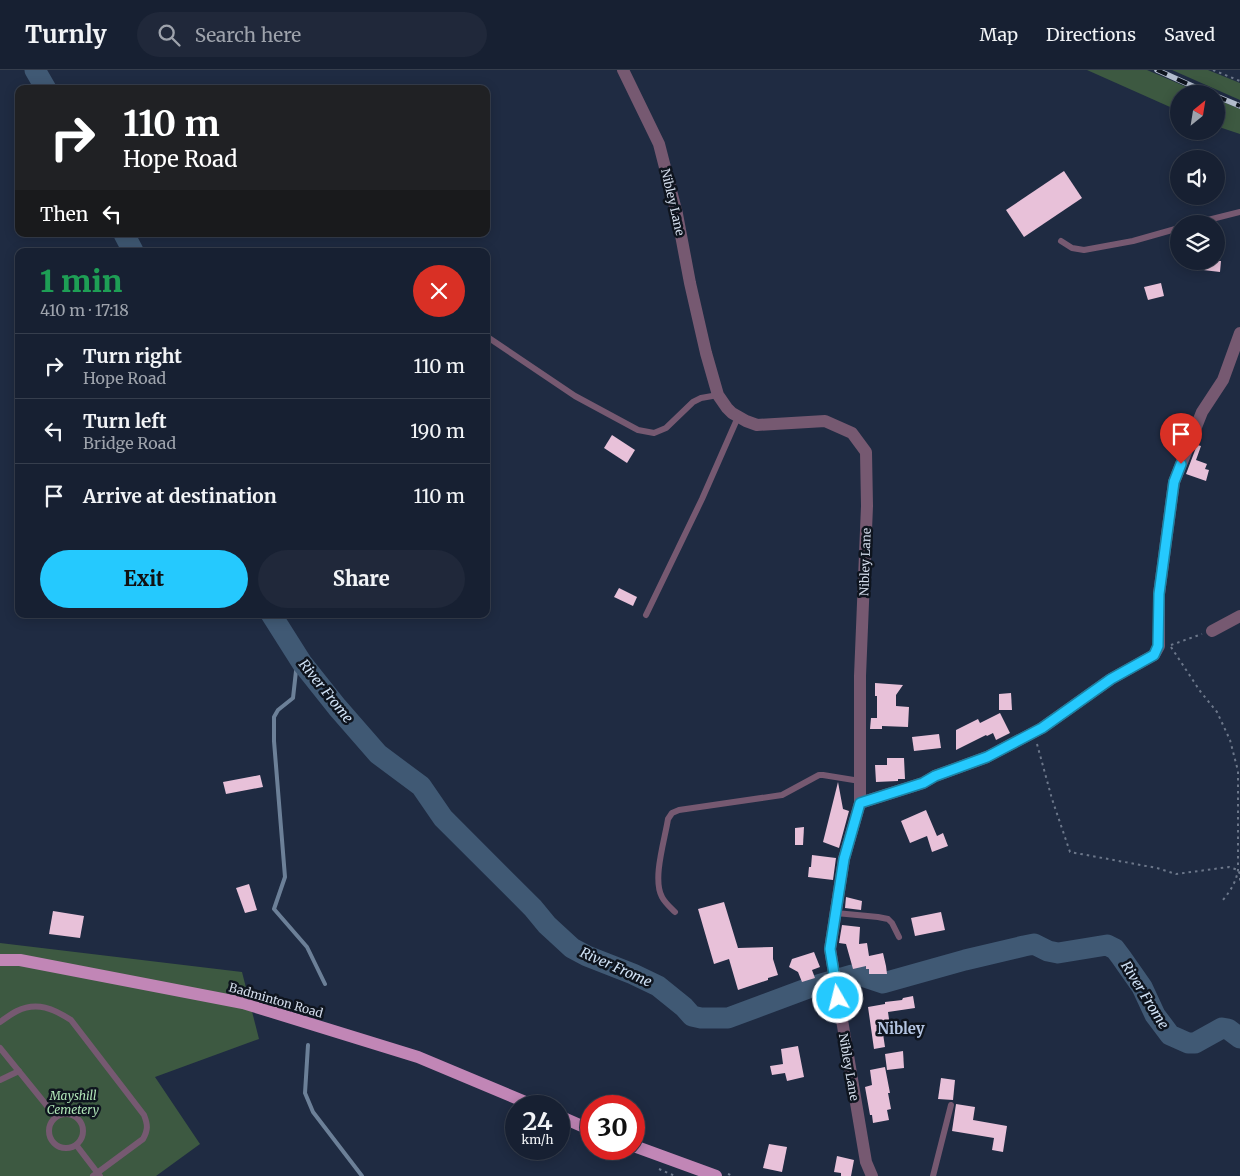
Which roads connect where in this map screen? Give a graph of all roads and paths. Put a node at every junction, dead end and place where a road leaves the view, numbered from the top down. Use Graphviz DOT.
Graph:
graph roads {
  1 [pos="623,70"];
  2 [pos="1213,70"];
  3 [pos="1240,81"];
  4 [pos="1240,212"];
  5 [pos="1225,216"];
  6 [pos="1170,231"];
  7 [pos="1061,240"];
  8 [pos="1240,333"];
  9 [pos="490,339"];
  10 [pos="718,395"];
  11 [pos="738,417"];
  12 [pos="646,615"];
  13 [pos="1240,616"];
  14 [pos="1212,631"];
  15 [pos="1164,646"];
  16 [pos="1032,733"];
  17 [pos="860,780"];
  18 [pos="860,803"];
  19 [pos="1238,870"];
  20 [pos="1240,874"];
  21 [pos="1240,878"];
  22 [pos="1240,882"];
  23 [pos="1223,900"];
  24 [pos="675,912"];
  25 [pos="836,913"];
  26 [pos="899,937"];
  27 [pos="0,960"];
  28 [pos="0,1022"];
  29 [pos="0,1048"];
  30 [pos="18,1071"];
  31 [pos="0,1080"];
  32 [pos="509,1095"];
  33 [pos="951,1105"];
  34 [pos="56,1117"];
  35 [pos="77,1146"];
  36 [pos="645,1150"];
  37 [pos="97,1175"];
  38 [pos="716,1176"];
  39 [pos="872,1176"];
  40 [pos="933,1176"];
  1 -- 10 [label="street, Nibley Lane"];
  2 -- 3 [label="path"];
  4 -- 5 [label="lane"];
  6 -- 7 [label="lane"];
  8 -- 15 [label="street"];
  9 -- 10 [label="lane"];
  10 -- 11 [label="street, Nibley Lane"];
  11 -- 12 [label="lane"];
  11 -- 17 [label="street, Nibley Lane"];
  13 -- 14 [label="street"];
  14 -- 15 [label="path"];
  15 -- 16 [label="street"];
  15 -- 19 [label="path"];
  16 -- 18 [label="street"];
  16 -- 19 [label="path"];
  17 -- 18 [label="street, Nibley Lane"];
  17 -- 24 [label="lane"];
  18 -- 25 [label="street, Nibley Lane"];
  19 -- 20 [label="path"];
  19 -- 23 [label="path"];
  21 -- 22 [label="path"];
  25 -- 26 [label="lane"];
  25 -- 39 [label="street, Nibley Lane"];
  27 -- 32 [label="main road, Badminton Road"];
  28 -- 37 [label="lane"];
  29 -- 30 [label="lane"];
  30 -- 31 [label="lane"];
  30 -- 34 [label="lane"];
  33 -- 40 [label="lane"];
  34 -- 35 [label="lane"];
  34 -- 35 [label="lane"];
  35 -- 37 [label="lane"];
  36 -- 38 [label="main road"];
}
